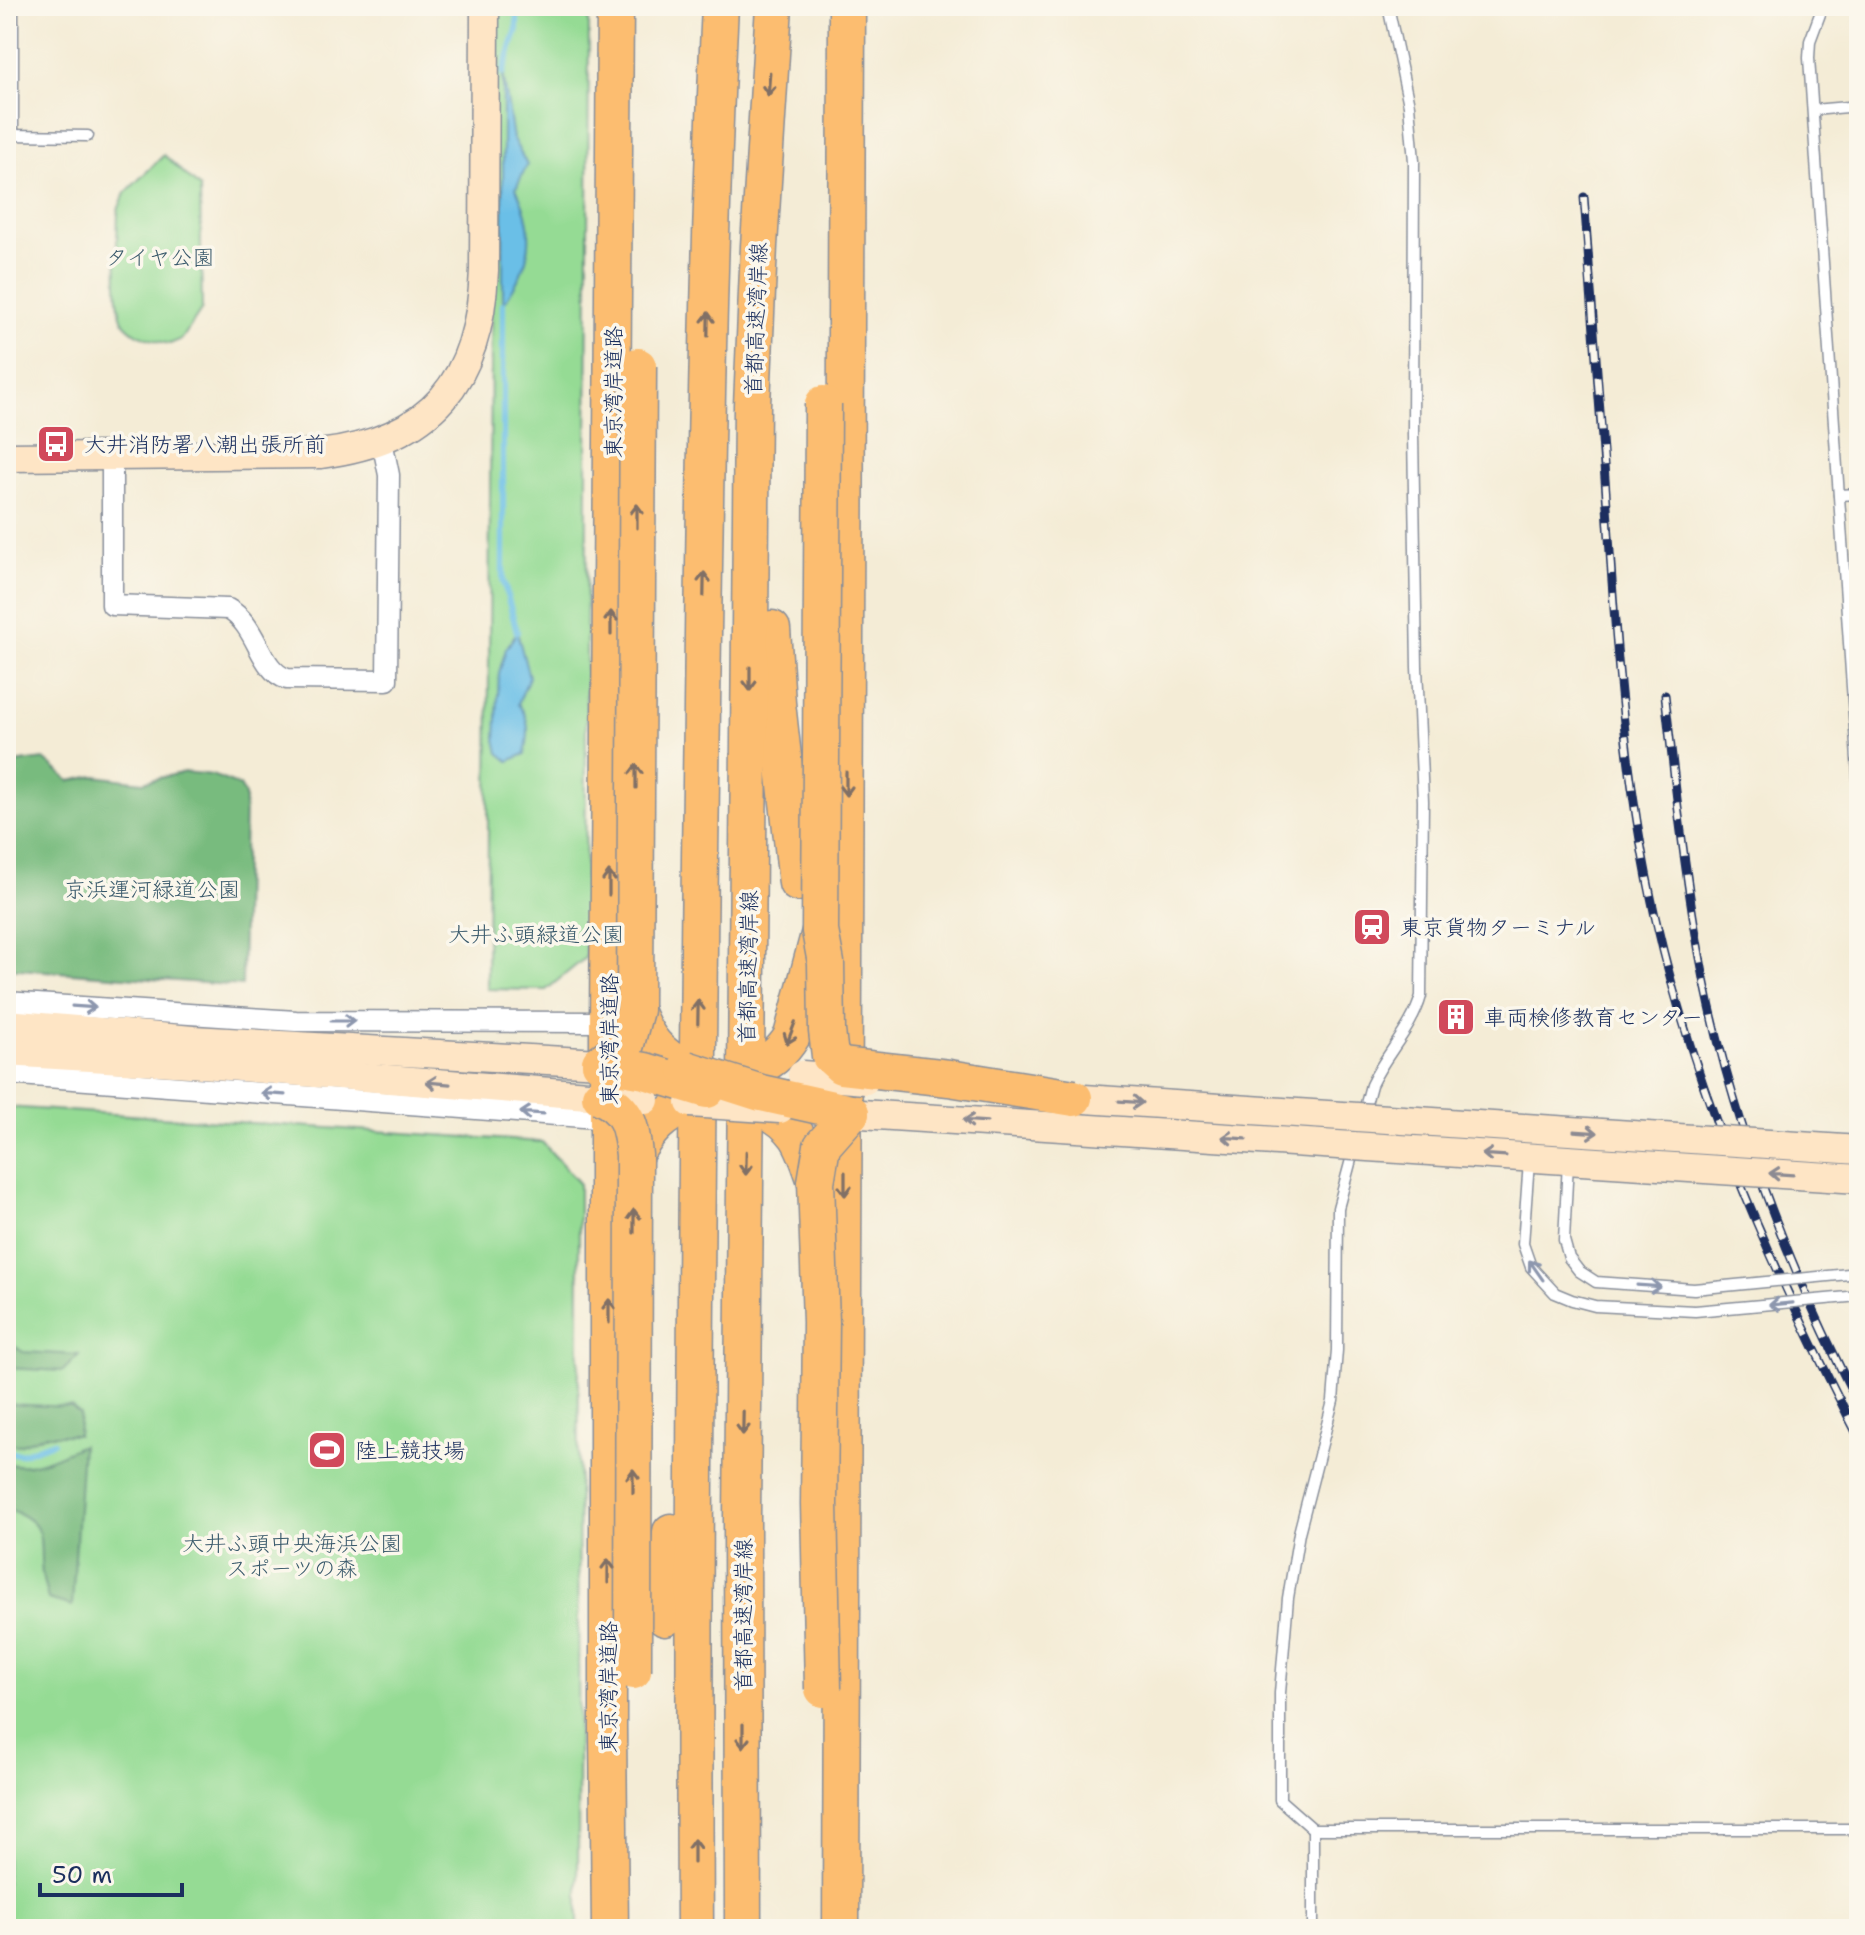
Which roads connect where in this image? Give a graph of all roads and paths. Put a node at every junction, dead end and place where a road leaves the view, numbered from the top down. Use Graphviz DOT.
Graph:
graph roads {
  1 [pos="13,6"];
  2 [pos="485,6"];
  3 [pos="615,6"];
  4 [pos="638,6"];
  5 [pos="710,6"];
  6 [pos="720,6"];
  7 [pos="1388,6"];
  8 [pos="1823,6"];
  9 [pos="774,7"];
  10 [pos="847,20"];
  11 [pos="1859,106"];
  12 [pos="1813,110"];
  13 [pos="10,135"];
  14 [pos="88,136"];
  15 [pos="712,172"];
  16 [pos="614,220"];
  17 [pos="638,366"];
  18 [pos="752,405"];
  19 [pos="382,441"];
  20 [pos="112,456"];
  21 [pos="6,457"];
  22 [pos="1859,494"];
  23 [pos="1839,495"];
  24 [pos="1859,789"];
  25 [pos="797,883"];
  26 [pos="820,931"];
  27 [pos="6,1002"];
  28 [pos="622,1016"];
  29 [pos="6,1024"];
  30 [pos="6,1052"];
  31 [pos="191,1052"];
  32 [pos="6,1074"];
  33 [pos="802,1075"];
  34 [pos="722,1088"];
  35 [pos="603,1093"];
  36 [pos="1074,1098"];
  37 [pos="645,1100"];
  38 [pos="851,1113"];
  39 [pos="1859,1150"];
  40 [pos="634,1155"];
  41 [pos="1529,1157"];
  42 [pos="1568,1160"];
  43 [pos="1859,1179"];
  44 [pos="816,1182"];
  45 [pos="696,1218"];
  46 [pos="1859,1273"];
  47 [pos="1859,1296"];
  48 [pos="665,1618"];
  49 [pos="1313,1829"];
  50 [pos="1859,1829"];
  51 [pos="610,1929"];
  52 [pos="695,1929"];
  53 [pos="743,1929"];
  54 [pos="839,1929"];
  55 [pos="1313,1929"];
  1 -- 13 [label="lane"];
  2 -- 19 [label="street"];
  3 -- 16 [label="highway, 東京湾岸道路"];
  4 -- 17 [label="highway"];
  5 -- 15 [label="highway"];
  6 -- 15 [label="highway"];
  7 -- 49 [label="lane"];
  8 -- 12 [label="lane"];
  9 -- 18 [label="highway, 首都高速湾岸線, one-way"];
  10 -- 26 [label="highway, bridge"];
  10 -- 54 [label="highway, one-way"];
  11 -- 12 [label="lane"];
  12 -- 23 [label="lane"];
  13 -- 14 [label="lane"];
  45 -- 15 [label="highway, one-way"];
  16 -- 17 [label="highway"];
  28 -- 16 [label="highway, 東京湾岸道路, one-way"];
  28 -- 17 [label="highway, one-way, bridge"];
  18 -- 25 [label="highway"];
  18 -- 53 [label="highway, 首都高速湾岸線, one-way"];
  19 -- 20 [label="street"];
  19 -- 20 [label="street"];
  20 -- 21 [label="street"];
  22 -- 23 [label="lane"];
  23 -- 24 [label="lane"];
  26 -- 34 [label="highway, one-way"];
  26 -- 36 [label="highway, bridge"];
  27 -- 28 [label="street, one-way"];
  28 -- 34 [label="highway"];
  28 -- 35 [label="highway, 東京湾岸道路"];
  28 -- 35 [label="highway, bridge"];
  29 -- 31 [label="street"];
  30 -- 31 [label="street"];
  31 -- 35 [label="street"];
  35 -- 32 [label="street, one-way"];
  33 -- 34 [label="highway"];
  33 -- 36 [label="street, bridge"];
  34 -- 35 [label="highway, bridge"];
  34 -- 37 [label="highway"];
  34 -- 38 [label="highway, bridge"];
  34 -- 40 [label="highway"];
  34 -- 44 [label="highway, bridge"];
  35 -- 37 [label="street, bridge"];
  35 -- 40 [label="highway, bridge"];
  51 -- 35 [label="highway, 東京湾岸道路, one-way"];
  36 -- 39 [label="street, one-way, bridge"];
  41 -- 38 [label="street, one-way, bridge"];
  38 -- 44 [label="highway, bridge"];
  51 -- 40 [label="highway, one-way, bridge"];
  41 -- 42 [label="street, bridge"];
  47 -- 41 [label="lane, one-way, bridge"];
  43 -- 42 [label="street, one-way, bridge"];
  42 -- 46 [label="lane, one-way, bridge"];
  44 -- 54 [label="highway, bridge"];
  45 -- 48 [label="highway"];
  52 -- 45 [label="highway, one-way"];
  49 -- 50 [label="lane"];
  49 -- 55 [label="lane"];
}
